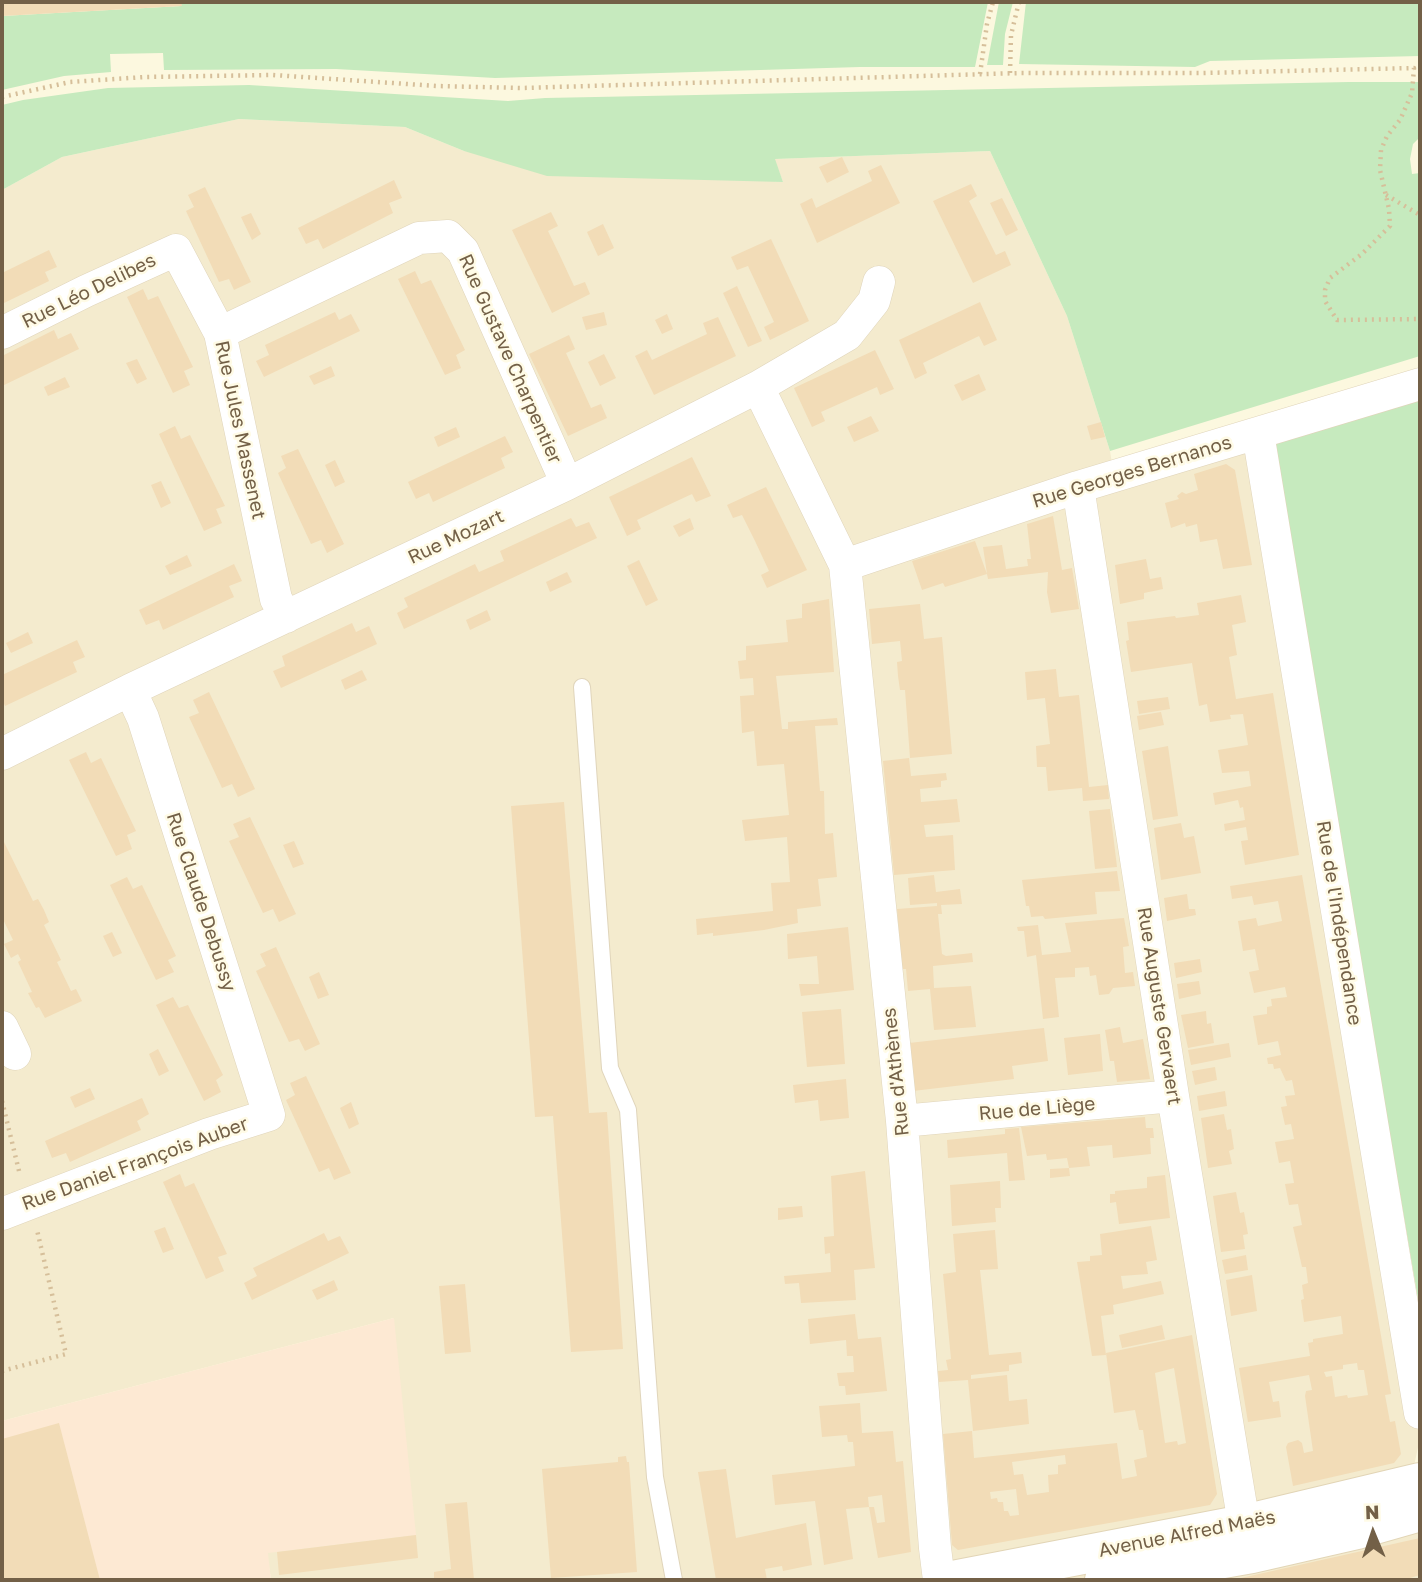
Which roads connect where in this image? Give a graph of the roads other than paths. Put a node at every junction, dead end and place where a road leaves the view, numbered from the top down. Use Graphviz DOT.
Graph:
graph roads {
  1 [pos="176,250"];
  2 [pos="879,282"];
  3 [pos="2,333"];
  4 [pos="220,333"];
  5 [pos="1420,384"];
  6 [pos="758,387"];
  7 [pos="1258,433"];
  8 [pos="567,484"];
  9 [pos="1078,487"];
  10 [pos="845,565"];
  11 [pos="286,617"];
  12 [pos="582,687"];
  13 [pos="130,690"];
  14 [pos="2,754"];
  15 [pos="1172,1097"];
  16 [pos="269,1115"];
  17 [pos="902,1121"];
  18 [pos="2,1214"];
  19 [pos="1420,1413"];
  20 [pos="1420,1482"];
  21 [pos="1420,1497"];
  22 [pos="1420,1512"];
  23 [pos="1244,1524"];
  24 [pos="674,1580"];
  25 [pos="939,1580"];
  26 [pos="953,1580"];
  27 [pos="1023,1580"];
  28 [pos="1104,1580"];
  1 -- 3 [label="street, Rue Léo Delibes"];
  1 -- 4 [label="street, Rue Jules Massenet"];
  2 -- 6 [label="street, Rue Mozart"];
  4 -- 8 [label="street, Rue Gustave Charpentier"];
  4 -- 11 [label="street, Rue Jules Massenet"];
  5 -- 7 [label="street, Rue Georges Bernanos"];
  6 -- 8 [label="street, Rue Mozart"];
  6 -- 10 [label="street"];
  7 -- 9 [label="street, Rue Georges Bernanos"];
  7 -- 19 [label="street, Rue de l'Indépendance"];
  8 -- 11 [label="street, Rue Mozart"];
  9 -- 10 [label="street, Rue Georges Bernanos"];
  9 -- 15 [label="street, Rue Auguste Gervaert"];
  10 -- 17 [label="street, Rue d'Athènes"];
  11 -- 13 [label="street, Rue Mozart"];
  12 -- 24 [label="lane"];
  13 -- 14 [label="street, Rue Mozart"];
  13 -- 16 [label="street, Rue Claude Debussy"];
  15 -- 17 [label="street, Rue de Liège"];
  15 -- 23 [label="street, Rue Auguste Gervaert"];
  16 -- 18 [label="street, Rue Daniel François Auber"];
  17 -- 25 [label="street, Rue d'Athènes"];
  20 -- 23 [label="main road, Avenue Alfred Maës"];
  21 -- 27 [label="lane"];
  22 -- 28 [label="main road, Avenue Alfred Maës"];
  23 -- 26 [label="main road, Avenue Alfred Maës"];
}
